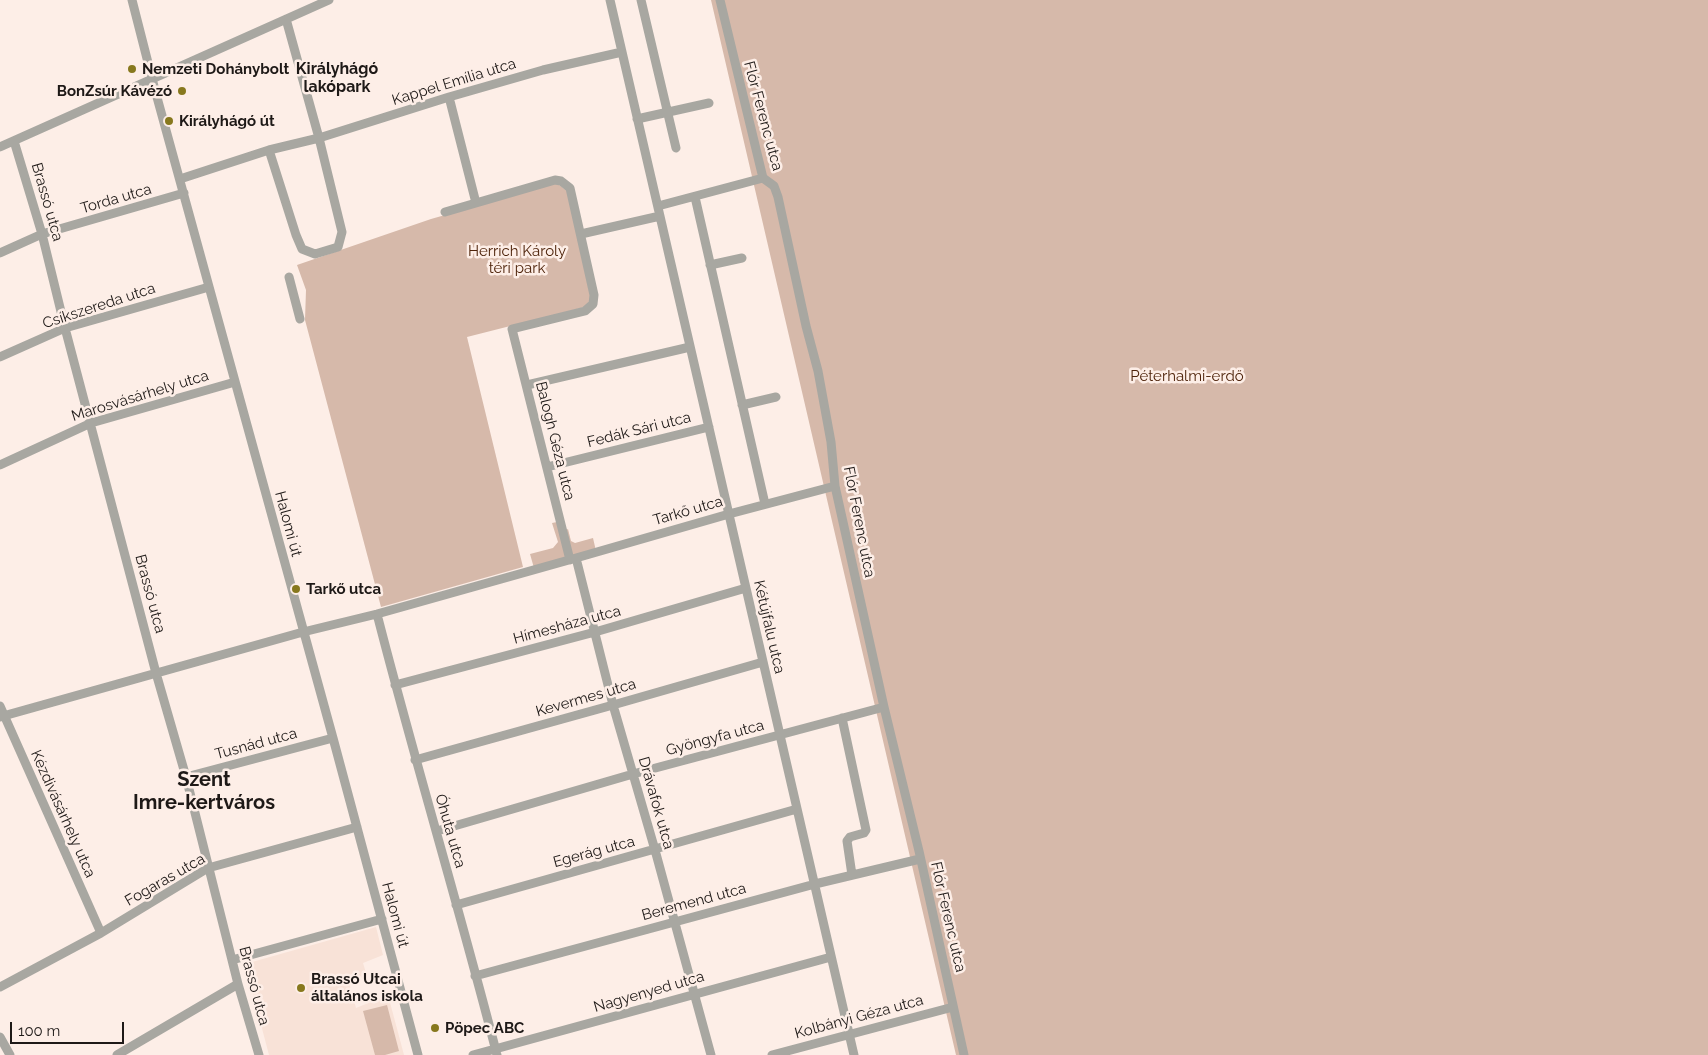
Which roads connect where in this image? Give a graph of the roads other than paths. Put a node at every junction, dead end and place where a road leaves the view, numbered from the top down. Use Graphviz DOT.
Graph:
graph roads {
  1 [pos="132,0"];
  2 [pos="329,0"];
  3 [pos="610,0"];
  4 [pos="641,0"];
  5 [pos="720,0"];
  6 [pos="286,19"];
  7 [pos="622,52"];
  8 [pos="153,79"];
  9 [pos="449,96"];
  10 [pos="709,103"];
  11 [pos="668,112"];
  12 [pos="638,119"];
  13 [pos="319,138"];
  14 [pos="14,141"];
  15 [pos="0,147"];
  16 [pos="676,148"];
  17 [pos="269,150"];
  18 [pos="180,178"];
  19 [pos="763,178"];
  20 [pos="184,194"];
  21 [pos="695,197"];
  22 [pos="476,203"];
  23 [pos="658,206"];
  24 [pos="444,212"];
  25 [pos="660,216"];
  26 [pos="42,234"];
  27 [pos="580,234"];
  28 [pos="0,253"];
  29 [pos="742,258"];
  30 [pos="710,265"];
  31 [pos="289,277"];
  32 [pos="209,287"];
  33 [pos="300,319"];
  34 [pos="65,328"];
  35 [pos="690,347"];
  36 [pos="0,358"];
  37 [pos="235,382"];
  38 [pos="527,385"];
  39 [pos="776,396"];
  40 [pos="742,405"];
  41 [pos="91,423"];
  42 [pos="709,427"];
  43 [pos="0,465"];
  44 [pos="547,467"];
  45 [pos="835,486"];
  46 [pos="765,504"];
  47 [pos="729,514"];
  48 [pos="573,559"];
  49 [pos="746,588"];
  50 [pos="377,614"];
  51 [pos="304,632"];
  52 [pos="595,632"];
  53 [pos="763,662"];
  54 [pos="156,673"];
  55 [pos="395,685"];
  56 [pos="613,705"];
  57 [pos="0,706"];
  58 [pos="884,707"];
  59 [pos="2,716"];
  60 [pos="842,718"];
  61 [pos="780,735"];
  62 [pos="333,738"];
  63 [pos="415,760"];
  64 [pos="634,774"];
  65 [pos="186,777"];
  66 [pos="797,809"];
  67 [pos="357,827"];
  68 [pos="437,831"];
  69 [pos="655,850"];
  70 [pos="920,859"];
  71 [pos="208,868"];
  72 [pos="852,875"];
  73 [pos="814,884"];
  74 [pos="456,905"];
  75 [pos="382,920"];
  76 [pos="674,922"];
  77 [pos="101,933"];
  78 [pos="832,957"];
  79 [pos="232,960"];
  80 [pos="475,976"];
  81 [pos="238,984"];
  82 [pos="0,987"];
  83 [pos="694,994"];
  84 [pos="954,1007"];
  85 [pos="849,1034"];
  86 [pos="0,1037"];
  87 [pos="496,1052"];
  88 [pos="10,1055"];
  89 [pos="118,1055"];
  90 [pos="259,1055"];
  91 [pos="418,1055"];
  92 [pos="473,1055"];
  93 [pos="711,1055"];
  94 [pos="772,1055"];
  95 [pos="854,1055"];
  96 [pos="964,1055"];
  1 -- 8 [label="street, Halomi út"];
  2 -- 6 [label="street"];
  3 -- 7 [label="street, Kétújfalu utca"];
  4 -- 11 [label="street"];
  5 -- 19 [label="street, Flór Ferenc utca"];
  6 -- 8 [label="street"];
  6 -- 13 [label="street"];
  7 -- 9 [label="street, Kappel Emília utca"];
  7 -- 12 [label="street, Kétújfalu utca"];
  8 -- 14 [label="street"];
  8 -- 18 [label="street, Halomi út"];
  9 -- 13 [label="street, Kappel Emília utca"];
  9 -- 22 [label="street"];
  10 -- 11 [label="street"];
  11 -- 12 [label="street"];
  11 -- 16 [label="street"];
  12 -- 23 [label="street, Kétújfalu utca"];
  13 -- 17 [label="street, Kappel Emília utca"];
  13 -- 17 [label="street"];
  14 -- 15 [label="street"];
  14 -- 26 [label="street, Brassó utca"];
  17 -- 18 [label="street, Kappel Emília utca"];
  18 -- 20 [label="street, Halomi út"];
  19 -- 21 [label="street"];
  19 -- 45 [label="street, Flór Ferenc utca"];
  20 -- 26 [label="street, Torda utca"];
  20 -- 32 [label="street, Halomi út"];
  21 -- 23 [label="street"];
  21 -- 30 [label="street"];
  22 -- 24 [label="street"];
  22 -- 27 [label="street"];
  23 -- 25 [label="street, Kétújfalu utca"];
  25 -- 27 [label="street"];
  25 -- 35 [label="street, Kétújfalu utca"];
  26 -- 28 [label="street, Torda utca"];
  26 -- 34 [label="street, Brassó utca"];
  27 -- 38 [label="street, Balogh Géza utca"];
  29 -- 30 [label="street"];
  30 -- 40 [label="street"];
  31 -- 33 [label="street"];
  32 -- 34 [label="street, Csíkszereda utca"];
  32 -- 37 [label="street, Halomi út"];
  34 -- 36 [label="street, Csíkszereda utca"];
  34 -- 41 [label="street, Brassó utca"];
  35 -- 38 [label="street"];
  35 -- 42 [label="street, Kétújfalu utca"];
  37 -- 41 [label="street, Marosvásárhely utca"];
  37 -- 51 [label="street, Halomi út"];
  38 -- 44 [label="street, Balogh Géza utca"];
  39 -- 40 [label="street"];
  40 -- 46 [label="street"];
  41 -- 43 [label="street, Marosvásárhely utca"];
  41 -- 54 [label="street, Brassó utca"];
  42 -- 44 [label="street, Fedák Sári utca"];
  42 -- 47 [label="street, Kétújfalu utca"];
  44 -- 48 [label="street, Balogh Géza utca"];
  45 -- 46 [label="street, Tarkő utca"];
  45 -- 58 [label="street, Flór Ferenc utca"];
  46 -- 47 [label="street, Tarkő utca"];
  47 -- 48 [label="street, Tarkő utca"];
  47 -- 49 [label="street, Kétújfalu utca"];
  48 -- 50 [label="street, Tarkő utca"];
  48 -- 52 [label="street, Drávafok utca"];
  49 -- 52 [label="street, Hímesháza utca"];
  49 -- 53 [label="street, Kétújfalu utca"];
  50 -- 51 [label="street, Tarkő utca"];
  50 -- 55 [label="street, Óhuta utca"];
  51 -- 54 [label="street, Tarkő utca"];
  51 -- 62 [label="street, Halomi út"];
  52 -- 55 [label="street, Hímesháza utca"];
  52 -- 56 [label="street, Drávafok utca"];
  53 -- 56 [label="street, Kevermes utca"];
  53 -- 61 [label="street, Kétújfalu utca"];
  54 -- 59 [label="street, Tarkő utca"];
  54 -- 65 [label="street, Brassó utca"];
  55 -- 63 [label="street, Óhuta utca"];
  56 -- 63 [label="street, Kevermes utca"];
  56 -- 64 [label="street, Drávafok utca"];
  57 -- 59 [label="street, Kézdivásárhely utca"];
  58 -- 60 [label="street, Gyöngyfa utca"];
  58 -- 70 [label="street, Flór Ferenc utca"];
  59 -- 77 [label="street, Kézdivásárhely utca"];
  60 -- 61 [label="street, Gyöngyfa utca"];
  60 -- 72 [label="street"];
  61 -- 64 [label="street, Gyöngyfa utca"];
  61 -- 66 [label="street, Kétújfalu utca"];
  62 -- 65 [label="street, Tusnád utca"];
  62 -- 67 [label="street, Halomi út"];
  63 -- 68 [label="street, Óhuta utca"];
  64 -- 68 [label="street, Gyöngyfa utca"];
  64 -- 69 [label="street, Drávafok utca"];
  65 -- 71 [label="street, Brassó utca"];
  66 -- 69 [label="street, Egerág utca"];
  66 -- 73 [label="street, Kétújfalu utca"];
  67 -- 71 [label="street, Fogaras utca"];
  67 -- 75 [label="street, Halomi út"];
  68 -- 74 [label="street, Óhuta utca"];
  69 -- 74 [label="street, Egerág utca"];
  69 -- 76 [label="street, Drávafok utca"];
  70 -- 72 [label="street, Beremend utca"];
  70 -- 84 [label="street, Flór Ferenc utca"];
  71 -- 77 [label="street, Fogaras utca"];
  71 -- 79 [label="street, Brassó utca"];
  72 -- 73 [label="street, Beremend utca"];
  73 -- 76 [label="street, Beremend utca"];
  73 -- 78 [label="street, Kétújfalu utca"];
  74 -- 80 [label="street, Óhuta utca"];
  75 -- 79 [label="street"];
  75 -- 91 [label="street, Halomi út"];
  76 -- 80 [label="street, Beremend utca"];
  76 -- 83 [label="street, Drávafok utca"];
  77 -- 82 [label="street, Fogaras utca"];
  78 -- 83 [label="street, Nagyenyed utca"];
  78 -- 85 [label="street, Kétújfalu utca"];
  79 -- 81 [label="street, Brassó utca"];
  80 -- 87 [label="street, Óhuta utca"];
  81 -- 89 [label="street"];
  81 -- 90 [label="street, Brassó utca"];
  83 -- 87 [label="street, Nagyenyed utca"];
  83 -- 93 [label="street, Drávafok utca"];
  84 -- 85 [label="street, Kolbányi Géza utca"];
  84 -- 96 [label="street, Flór Ferenc utca"];
  85 -- 94 [label="street, Kolbányi Géza utca"];
  85 -- 95 [label="street, Kétújfalu utca"];
  86 -- 88 [label="street"];
  87 -- 92 [label="street, Nagyenyed utca"];
}
